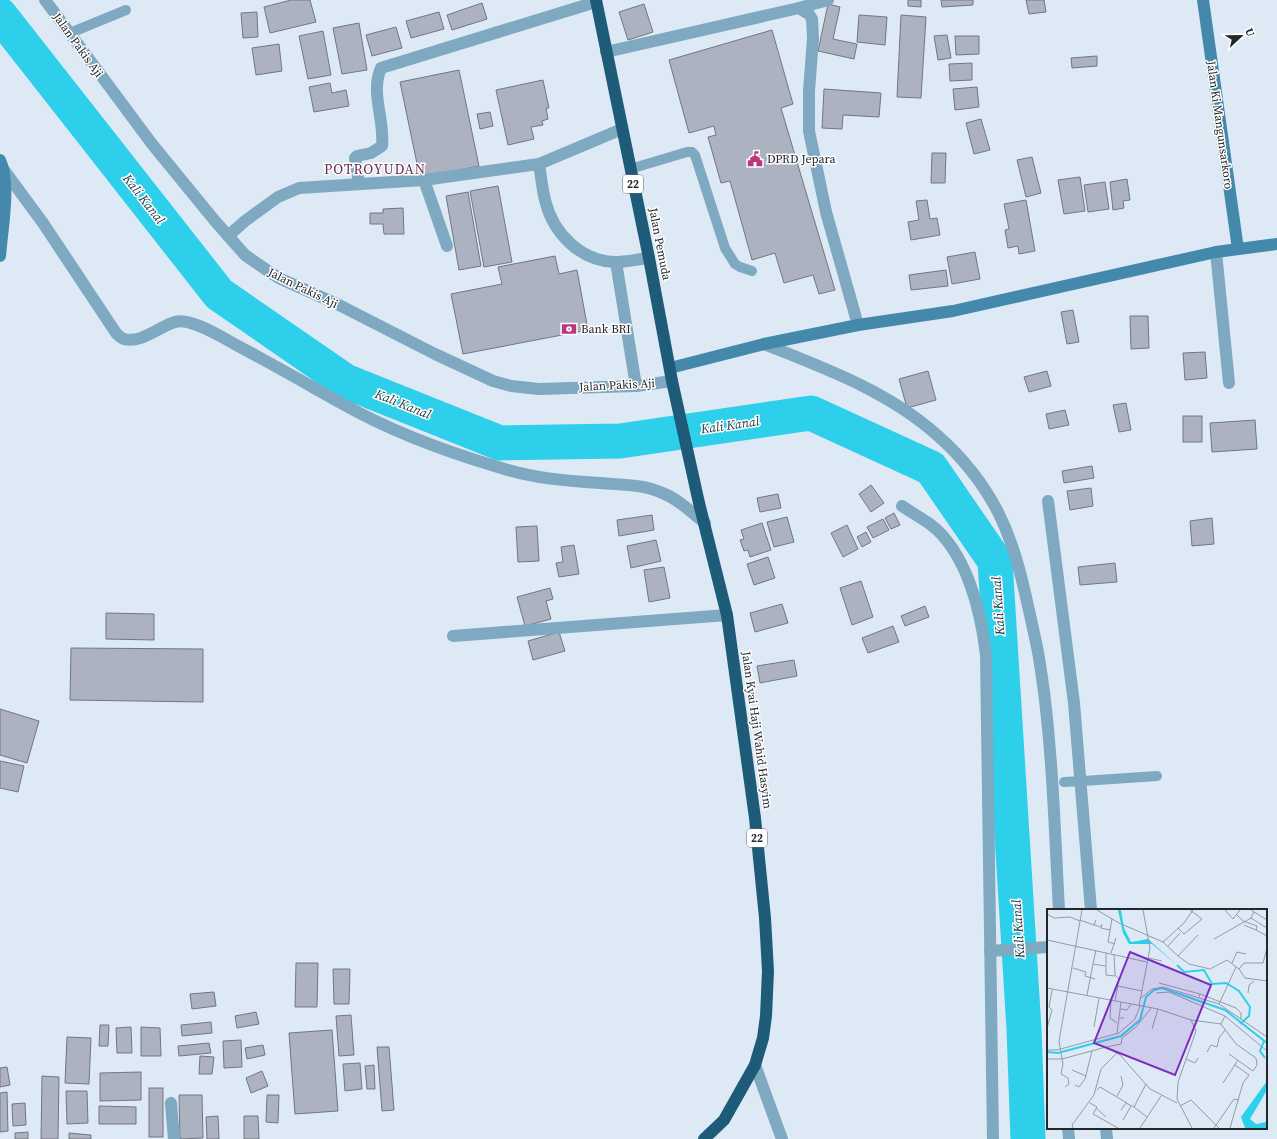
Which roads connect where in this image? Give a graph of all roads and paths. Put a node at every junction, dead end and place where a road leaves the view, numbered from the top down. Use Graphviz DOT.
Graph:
graph roads {
  1 [pos="45,0"];
  2 [pos="828,0"];
  3 [pos="1203,0"];
  4 [pos="596,1"];
  5 [pos="799,8"];
  6 [pos="126,10"];
  7 [pos="70,33"];
  8 [pos="606,52"];
  9 [pos="622,129"];
  10 [pos="539,164"];
  11 [pos="2,165"];
  12 [pos="630,169"];
  13 [pos="424,180"];
  14 [pos="359,184"];
  15 [pos="228,236"];
  16 [pos="1277,244"];
  17 [pos="447,246"];
  18 [pos="1238,249"];
  19 [pos="1216,252"];
  20 [pos="0,256"];
  21 [pos="649,258"];
  22 [pos="616,262"];
  23 [pos="752,271"];
  24 [pos="858,325"];
  25 [pos="764,344"];
  26 [pos="670,368"];
  27 [pos="672,381"];
  28 [pos="1229,383"];
  29 [pos="636,386"];
  30 [pos="1048,501"];
  31 [pos="699,502"];
  32 [pos="902,506"];
  33 [pos="705,523"];
  34 [pos="727,615"];
  35 [pos="453,636"];
  36 [pos="1157,776"];
  37 [pos="1052,784"];
  38 [pos="1059,909"];
  39 [pos="1091,909"];
  40 [pos="1047,947"];
  41 [pos="991,951"];
  42 [pos="755,1065"];
  43 [pos="171,1103"];
  44 [pos="1068,1129"];
  45 [pos="1106,1129"];
  46 [pos="174,1139"];
  47 [pos="704,1139"];
  48 [pos="782,1139"];
  49 [pos="993,1139"];
  50 [pos="1069,1139"];
  51 [pos="1107,1139"];
  1 -- 7 [label="street, Jalan Pakis Aji"];
  2 -- 5 [label="street"];
  3 -- 18 [label="main road, Jalan Ki Mangunsarkoro"];
  4 -- 8 [label="highway, Jalan Pemuda / 22"];
  4 -- 14 [label="street"];
  5 -- 8 [label="street"];
  5 -- 24 [label="street"];
  6 -- 7 [label="lane"];
  7 -- 15 [label="street, Jalan Pakis Aji"];
  8 -- 9 [label="highway, Jalan Pemuda / 22"];
  9 -- 10 [label="street"];
  9 -- 12 [label="highway, Jalan Pemuda / 22"];
  10 -- 13 [label="street"];
  10 -- 22 [label="street"];
  11 -- 20 [label="main road"];
  11 -- 33 [label="street"];
  12 -- 21 [label="highway, Jalan Pemuda / 22"];
  12 -- 23 [label="lane"];
  13 -- 14 [label="street"];
  13 -- 17 [label="street"];
  14 -- 15 [label="street"];
  15 -- 29 [label="street, Jalan Pakis Aji"];
  16 -- 18 [label="main road"];
  18 -- 19 [label="main road"];
  19 -- 24 [label="main road"];
  19 -- 28 [label="street"];
  21 -- 22 [label="street"];
  21 -- 26 [label="highway, Jalan Pemuda / 22"];
  22 -- 29 [label="street"];
  24 -- 25 [label="main road"];
  25 -- 26 [label="main road"];
  25 -- 37 [label="street"];
  26 -- 27 [label="highway, Jalan Pemuda / 22"];
  27 -- 29 [label="street, Jalan Pakis Aji"];
  27 -- 31 [label="highway, Jalan Pemuda / 22"];
  30 -- 39 [label="street"];
  31 -- 33 [label="highway, Jalan Kyai Haji Wahid Hasyim / 22"];
  32 -- 41 [label="street"];
  33 -- 34 [label="highway, Jalan Kyai Haji Wahid Hasyim / 22"];
  34 -- 35 [label="street"];
  34 -- 42 [label="highway, Jalan Kyai Haji Wahid Hasyim / 22"];
  36 -- 37 [label="lane, bridge"];
  37 -- 38 [label="street"];
  40 -- 41 [label="street"];
  41 -- 49 [label="street"];
  42 -- 47 [label="highway, Jalan Kyai Haji Wahid Hasyim / 22"];
  42 -- 48 [label="street"];
  43 -- 46 [label="street"];
  44 -- 50 [label="street"];
  45 -- 51 [label="street"];
}
